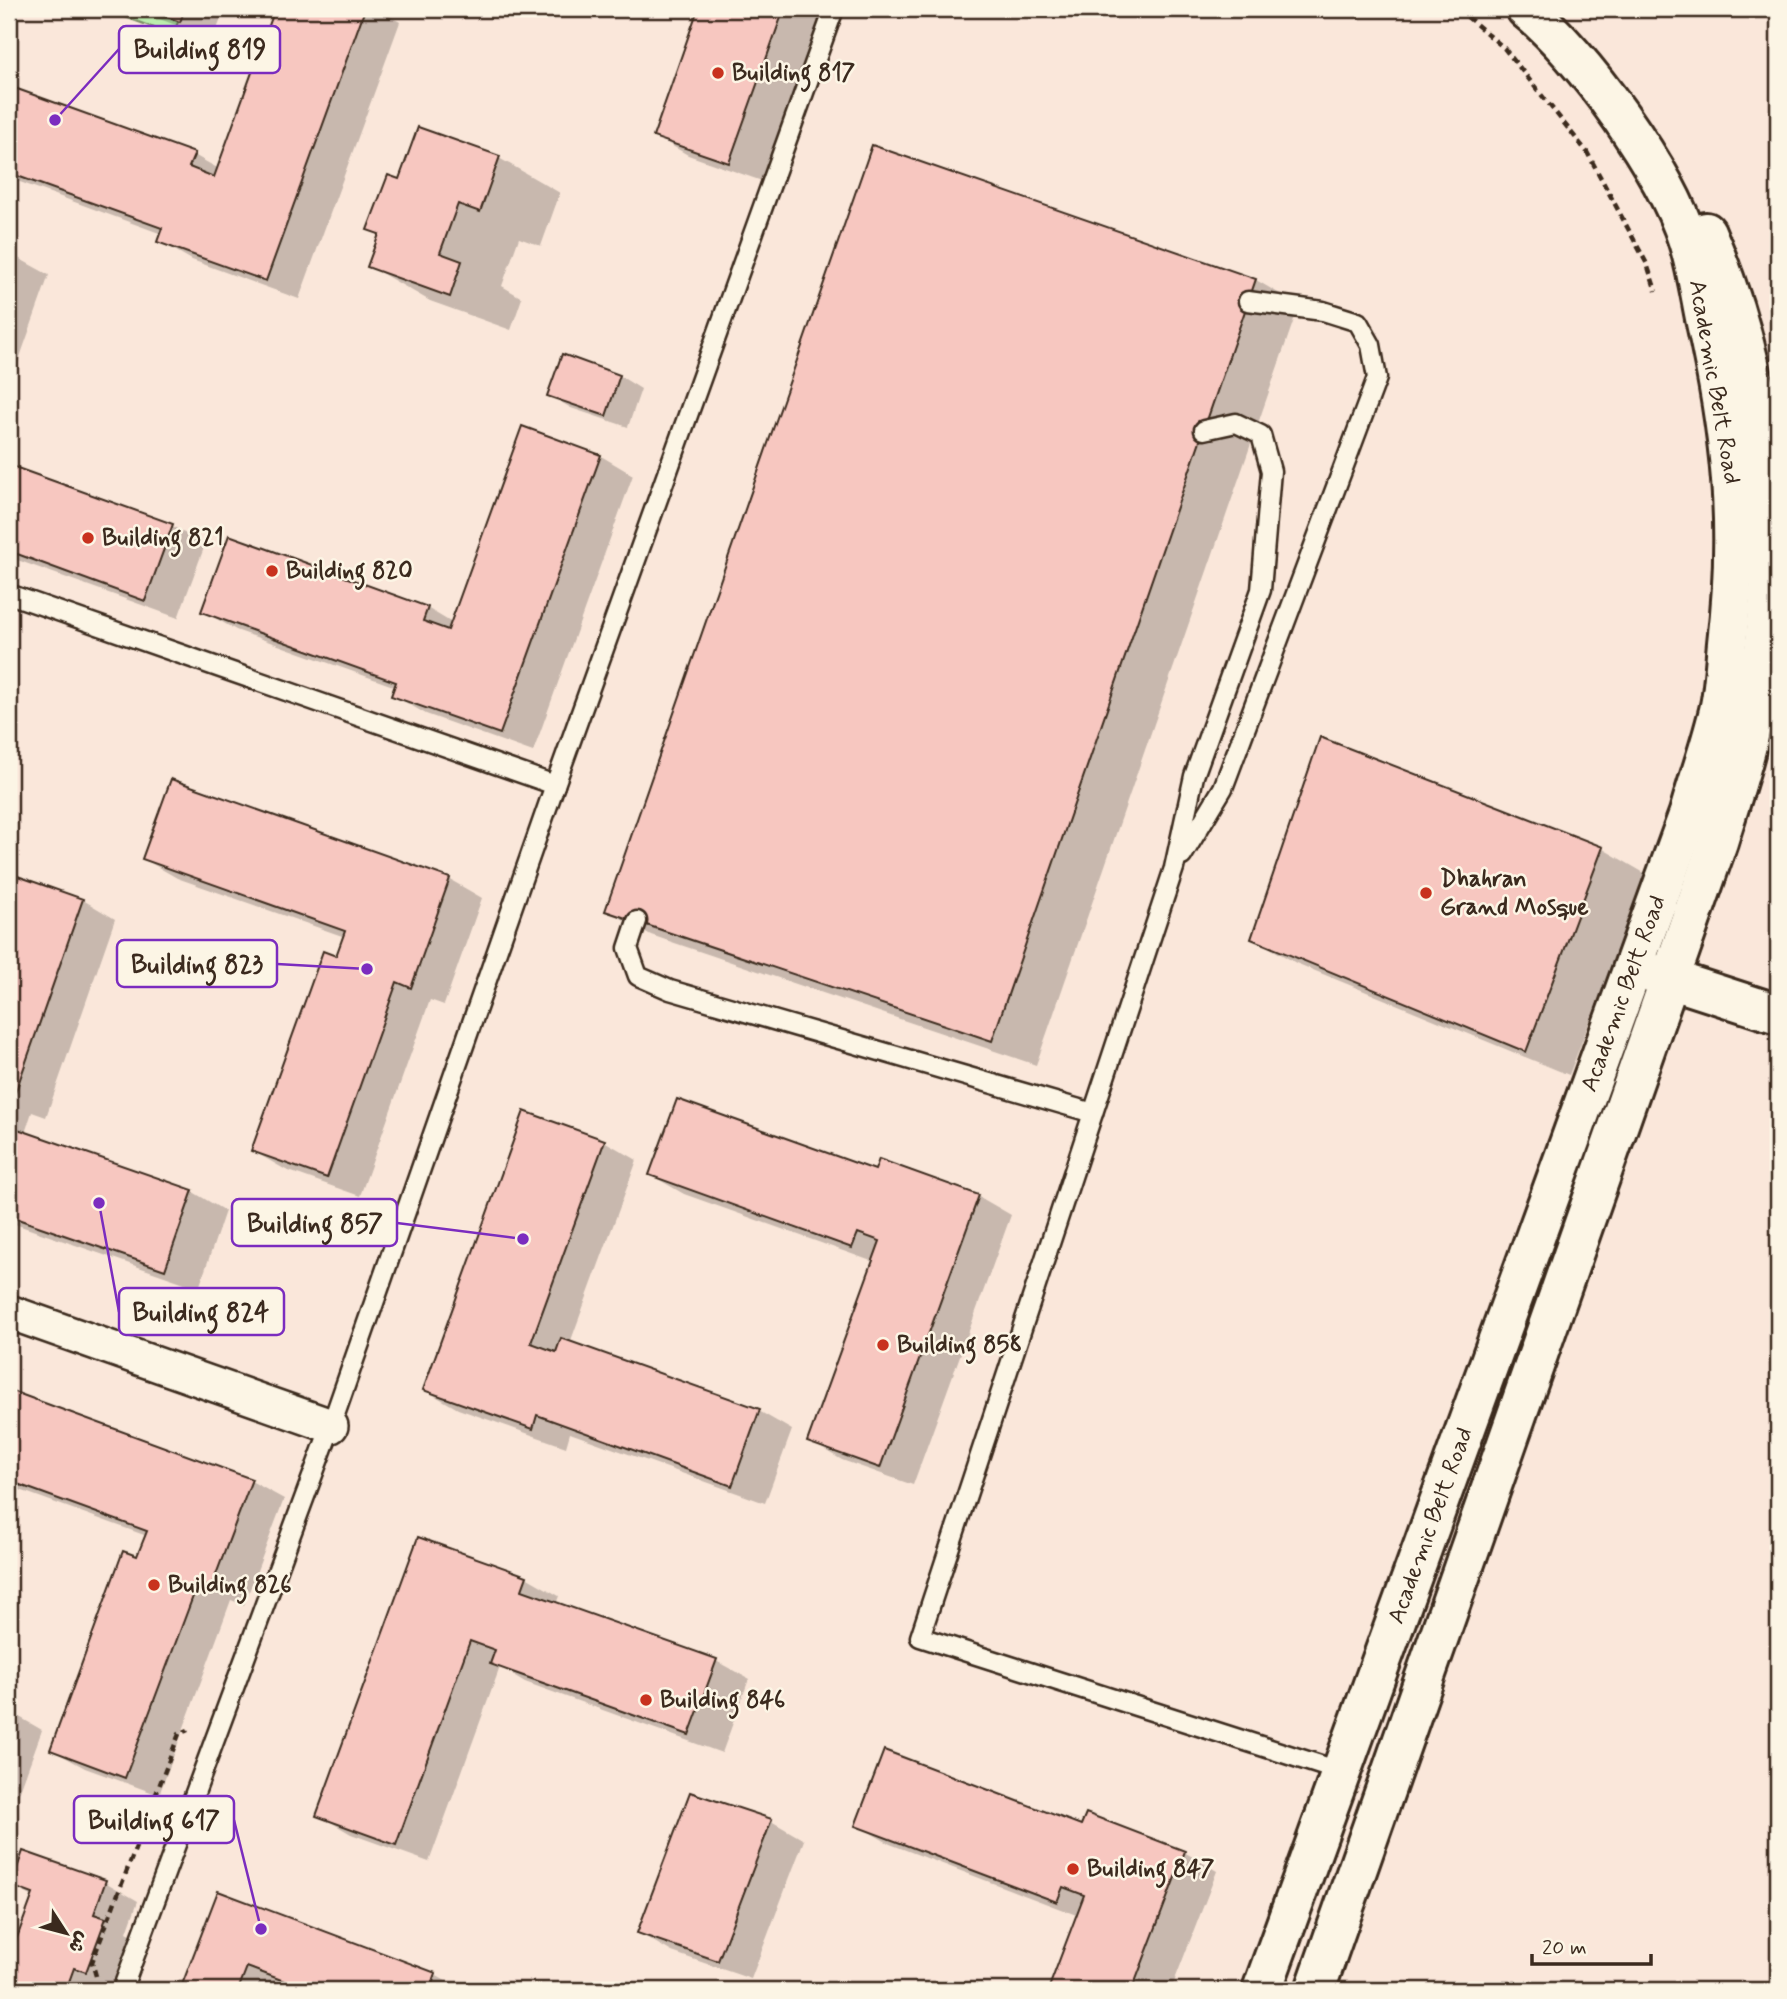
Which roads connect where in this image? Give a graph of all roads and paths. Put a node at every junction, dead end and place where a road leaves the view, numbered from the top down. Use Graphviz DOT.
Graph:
graph roads {
  1 [pos="834,9"];
  2 [pos="1458,9"];
  3 [pos="1526,9"];
  4 [pos="1559,9"];
  5 [pos="1659,300"];
  6 [pos="1248,301"];
  7 [pos="1204,430"];
  8 [pos="9,594"];
  9 [pos="555,785"];
  10 [pos="1174,868"];
  11 [pos="637,921"];
  12 [pos="1633,967"];
  13 [pos="1669,979"];
  14 [pos="1778,1014"];
  15 [pos="1093,1113"];
  16 [pos="9,1311"];
  17 [pos="331,1426"];
  18 [pos="190,1729"];
  19 [pos="1339,1771"];
  20 [pos="97,1981"];
  21 [pos="122,1990"];
  22 [pos="1262,1990"];
  23 [pos="1315,1990"];
  1 -- 9 [label="lane"];
  2 -- 5 [label="path"];
  3 -- 12 [label="street, Academic Belt Road"];
  4 -- 13 [label="street, Academic Belt Road"];
  6 -- 10 [label="lane"];
  7 -- 10 [label="lane"];
  8 -- 9 [label="lane"];
  9 -- 17 [label="lane"];
  10 -- 15 [label="lane"];
  11 -- 15 [label="lane"];
  12 -- 13 [label="street"];
  12 -- 19 [label="street, Academic Belt Road"];
  13 -- 14 [label="street"];
  13 -- 23 [label="street, Academic Belt Road"];
  15 -- 19 [label="lane"];
  16 -- 17 [label="street"];
  17 -- 21 [label="lane"];
  18 -- 20 [label="path"];
  19 -- 22 [label="street, Academic Belt Road"];
}
